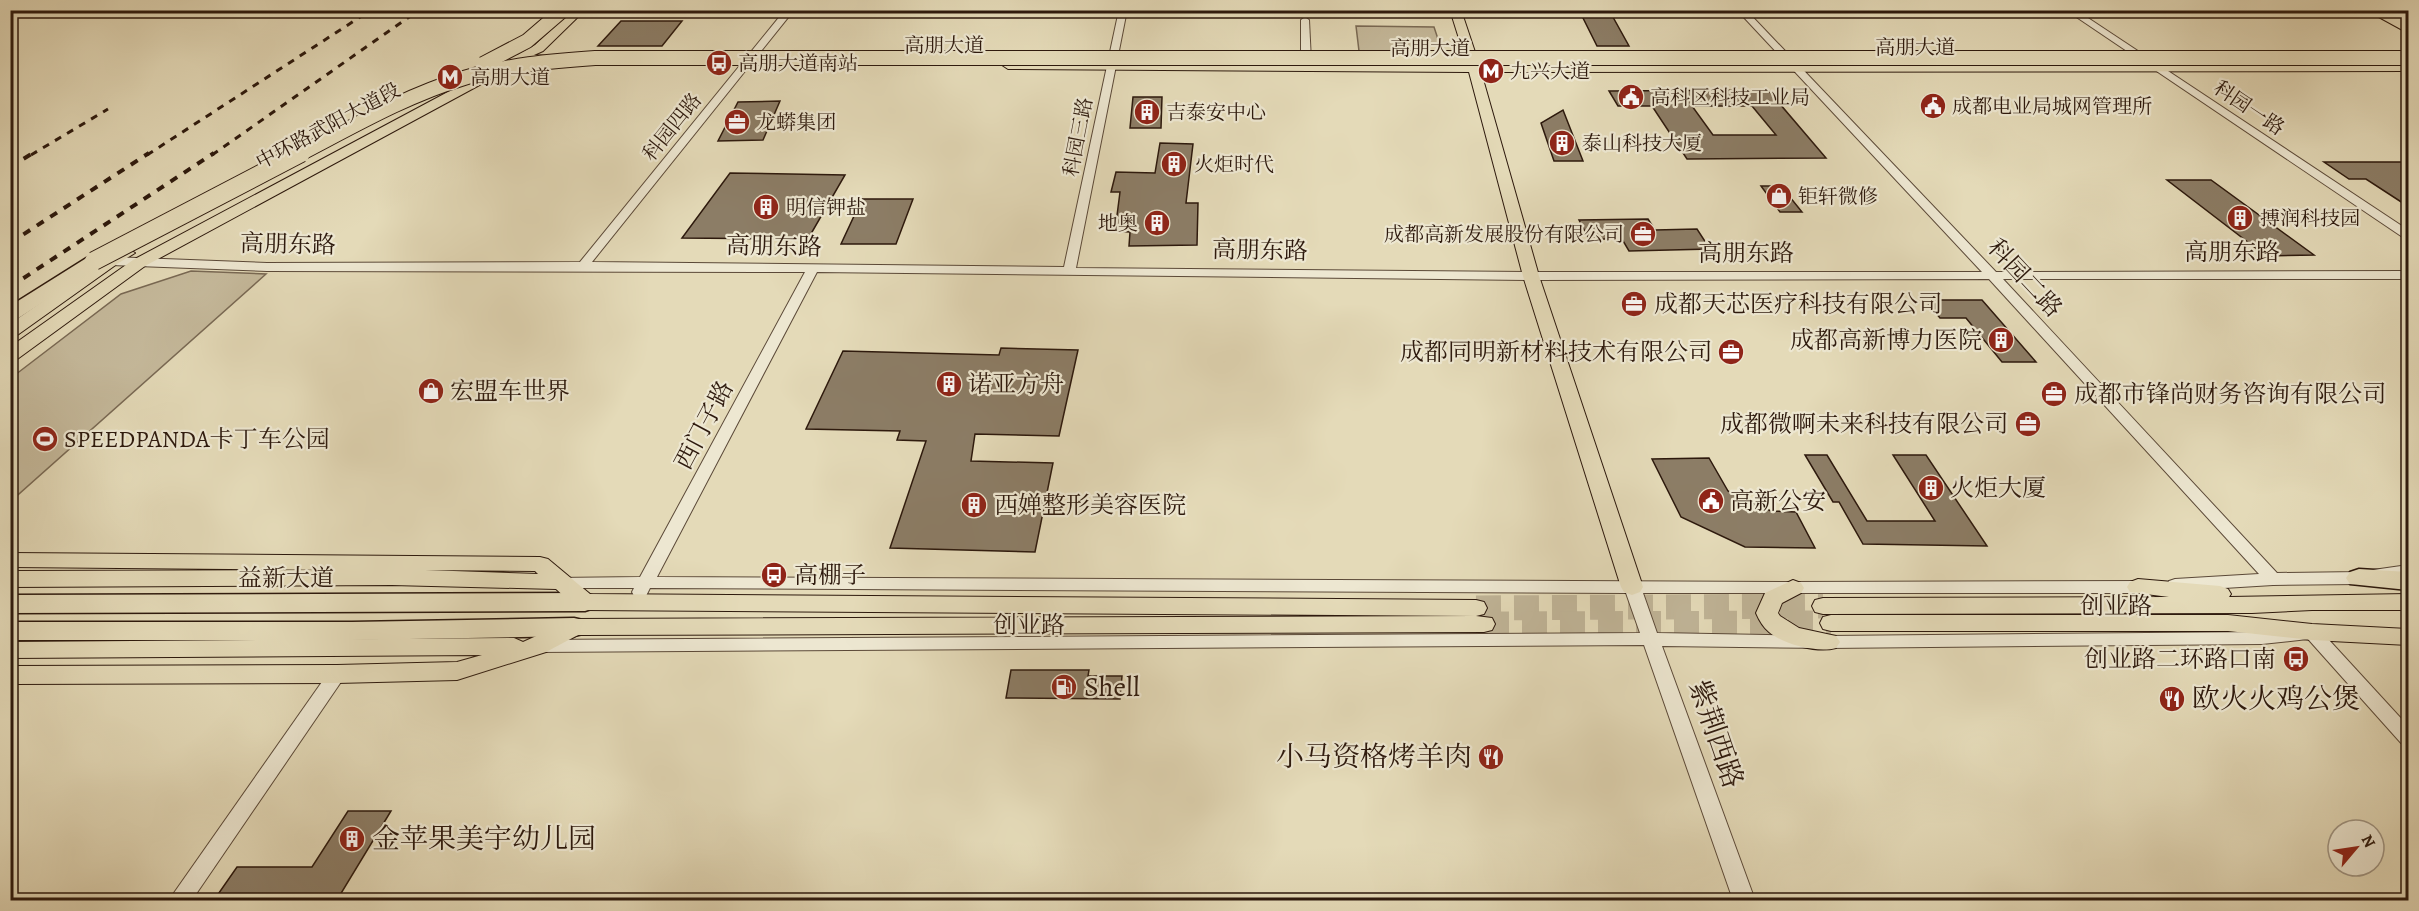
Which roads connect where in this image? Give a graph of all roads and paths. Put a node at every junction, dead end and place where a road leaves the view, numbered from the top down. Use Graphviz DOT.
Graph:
graph roads {
  1 [pos="554,10"];
  2 [pos="563,10"];
  3 [pos="580,10"];
  4 [pos="790,10"];
  5 [pos="1123,10"];
  6 [pos="1455,10"];
  7 [pos="1741,10"];
  8 [pos="2070,10"];
  9 [pos="2371,10"];
  10 [pos="2378,10"];
  11 [pos="2390,10"];
  12 [pos="1305,20"];
  13 [pos="2409,20"];
  14 [pos="2409,28"];
  15 [pos="1510,58"];
  16 [pos="2409,59"];
  17 [pos="748,61"];
  18 [pos="1306,61"];
  19 [pos="502,62"];
  20 [pos="1111,63"];
  21 [pos="1472,64"];
  22 [pos="1790,64"];
  23 [pos="2151,64"];
  24 [pos="2409,67"];
  25 [pos="410,98"];
  26 [pos="2409,236"];
  27 [pos="111,261"];
  28 [pos="139,263"];
  29 [pos="583,266"];
  30 [pos="813,269"];
  31 [pos="1070,270"];
  32 [pos="1992,275"];
  33 [pos="2409,275"];
  34 [pos="1531,276"];
  35 [pos="10,315"];
  36 [pos="10,332"];
  37 [pos="10,356"];
  38 [pos="10,560"];
  39 [pos="2409,571"];
  40 [pos="2359,578"];
  41 [pos="10,579"];
  42 [pos="2273,579"];
  43 [pos="2409,581"];
  44 [pos="562,582"];
  45 [pos="1632,587"];
  46 [pos="2138,587"];
  47 [pos="1793,588"];
  48 [pos="640,593"];
  49 [pos="585,602"];
  50 [pos="2312,602"];
  51 [pos="2409,602"];
  52 [pos="10,604"];
  53 [pos="1828,624"];
  54 [pos="574,627"];
  55 [pos="10,631"];
  56 [pos="2312,632"];
  57 [pos="2409,637"];
  58 [pos="1652,639"];
  59 [pos="345,640"];
  60 [pos="538,646"];
  61 [pos="10,650"];
  62 [pos="337,674"];
  63 [pos="10,675"];
  64 [pos="2409,738"];
  65 [pos="180,900"];
  66 [pos="1744,900"];
  1 -- 19 [label="main road, 中环路武阳大道段"];
  2 -- 25 [label="highway, bridge"];
  3 -- 19 [label="main road"];
  4 -- 17 [label="street, 科园四路"];
  5 -- 20 [label="street, 科园三路"];
  6 -- 21 [label="main road"];
  7 -- 22 [label="street, 科园二路"];
  8 -- 23 [label="street, 科园一路"];
  9 -- 14 [label="main road"];
  10 -- 14 [label="highway"];
  11 -- 13 [label="highway"];
  12 -- 18 [label="street"];
  15 -- 16 [label="highway, bridge"];
  15 -- 20 [label="highway, bridge"];
  15 -- 25 [label="highway, bridge"];
  16 -- 23 [label="main road, 高朋大道"];
  17 -- 19 [label="main road, 高朋大道"];
  17 -- 20 [label="main road, 高朋大道"];
  17 -- 29 [label="street, 科园四路"];
  18 -- 20 [label="main road, 高朋大道"];
  18 -- 21 [label="main road, 高朋大道"];
  19 -- 27 [label="main road, 中环路武阳大道段"];
  19 -- 28 [label="main road"];
  20 -- 21 [label="main road, 高朋大道"];
  20 -- 31 [label="street, 科园三路"];
  21 -- 22 [label="main road, 高朋大道"];
  21 -- 34 [label="main road"];
  22 -- 23 [label="main road, 高朋大道"];
  22 -- 32 [label="street, 科园二路"];
  23 -- 24 [label="main road, 高朋大道"];
  23 -- 26 [label="street, 科园一路"];
  25 -- 35 [label="highway, bridge"];
  27 -- 28 [label="street, 高朋东路"];
  27 -- 36 [label="main road, 中环路武阳大道段"];
  28 -- 29 [label="street, 高朋东路"];
  28 -- 37 [label="main road"];
  29 -- 30 [label="street, 高朋东路"];
  30 -- 31 [label="street, 高朋东路"];
  30 -- 48 [label="street, 西门子路"];
  31 -- 34 [label="street, 高朋东路"];
  32 -- 33 [label="street, 高朋东路"];
  32 -- 34 [label="street, 高朋东路"];
  32 -- 42 [label="street, 科园二路"];
  34 -- 45 [label="main road"];
  38 -- 44 [label="main road"];
  39 -- 40 [label="street"];
  40 -- 42 [label="street"];
  40 -- 43 [label="highway"];
  41 -- 44 [label="main road, 益新大道"];
  42 -- 46 [label="street"];
  44 -- 48 [label="street"];
  44 -- 49 [label="main road"];
  45 -- 47 [label="street"];
  45 -- 48 [label="street"];
  45 -- 58 [label="street, 紫荆西路"];
  46 -- 47 [label="street"];
  46 -- 50 [label="main road"];
  47 -- 53 [label="main road"];
  48 -- 49 [label="main road, 创业路"];
  48 -- 54 [label="main road, 创业路"];
  49 -- 52 [label="highway"];
  50 -- 51 [label="main road, 创业路"];
  50 -- 53 [label="main road, 创业路"];
  53 -- 56 [label="main road, 创业路"];
  53 -- 58 [label="street"];
  54 -- 59 [label="highway"];
  54 -- 60 [label="main road"];
  55 -- 59 [label="highway"];
  56 -- 57 [label="main road, 创业路"];
  56 -- 64 [label="street"];
  58 -- 60 [label="street"];
  58 -- 66 [label="street, 紫荆西路"];
  59 -- 60 [label="main road"];
  59 -- 61 [label="main road"];
  60 -- 62 [label="main road"];
  62 -- 63 [label="main road"];
  62 -- 65 [label="street"];
}
